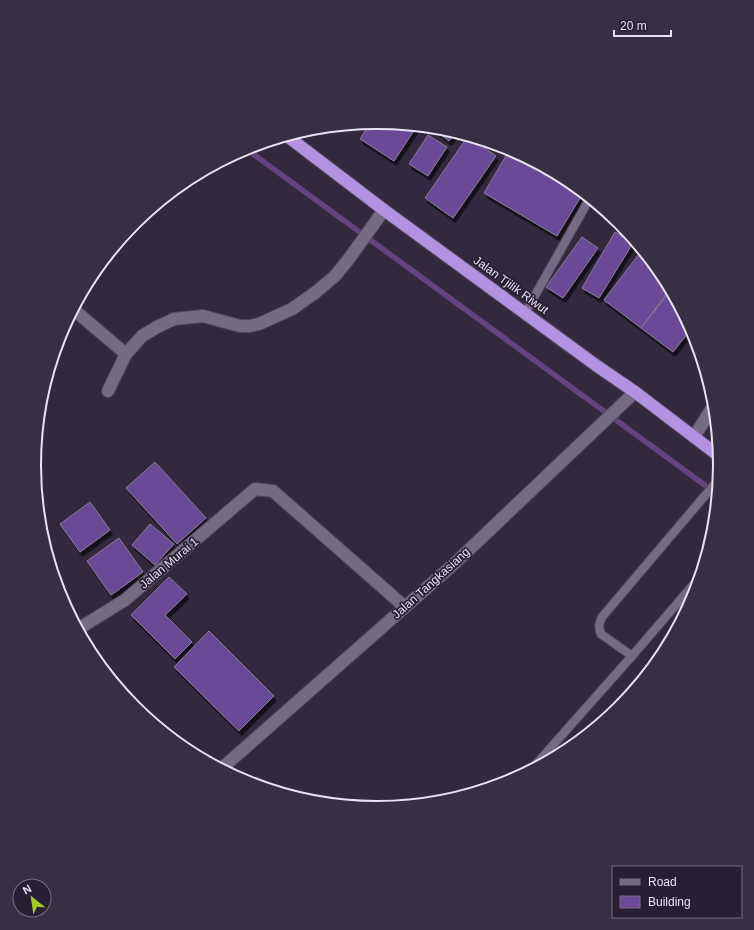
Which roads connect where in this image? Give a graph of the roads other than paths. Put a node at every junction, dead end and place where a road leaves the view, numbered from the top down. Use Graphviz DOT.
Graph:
graph roads {
  1 [pos="292,140"];
  2 [pos="587,202"];
  3 [pos="384,210"];
  4 [pos="78,313"];
  5 [pos="525,313"];
  6 [pos="126,354"];
  7 [pos="108,391"];
  8 [pos="635,392"];
  9 [pos="709,413"];
  10 [pos="694,437"];
  11 [pos="712,451"];
  12 [pos="712,487"];
  13 [pos="688,591"];
  14 [pos="405,607"];
  15 [pos="82,626"];
  16 [pos="632,656"];
  17 [pos="542,758"];
  18 [pos="226,765"];
  1 -- 3 [label="highway, Jalan Tjilik Riwut"];
  2 -- 5 [label="lane"];
  3 -- 5 [label="highway, Jalan Tjilik Riwut"];
  3 -- 6 [label="street"];
  4 -- 6 [label="street"];
  5 -- 8 [label="highway, Jalan Tjilik Riwut"];
  6 -- 7 [label="street"];
  8 -- 10 [label="highway, Jalan Tjilik Riwut"];
  8 -- 14 [label="street, Jalan Tangkasiang"];
  9 -- 10 [label="street"];
  10 -- 11 [label="highway, Jalan Tjilik Riwut"];
  12 -- 16 [label="lane"];
  13 -- 16 [label="lane"];
  14 -- 15 [label="street, Jalan Murai 1"];
  14 -- 18 [label="street, Jalan Tangkasiang"];
  16 -- 17 [label="lane"];
}
